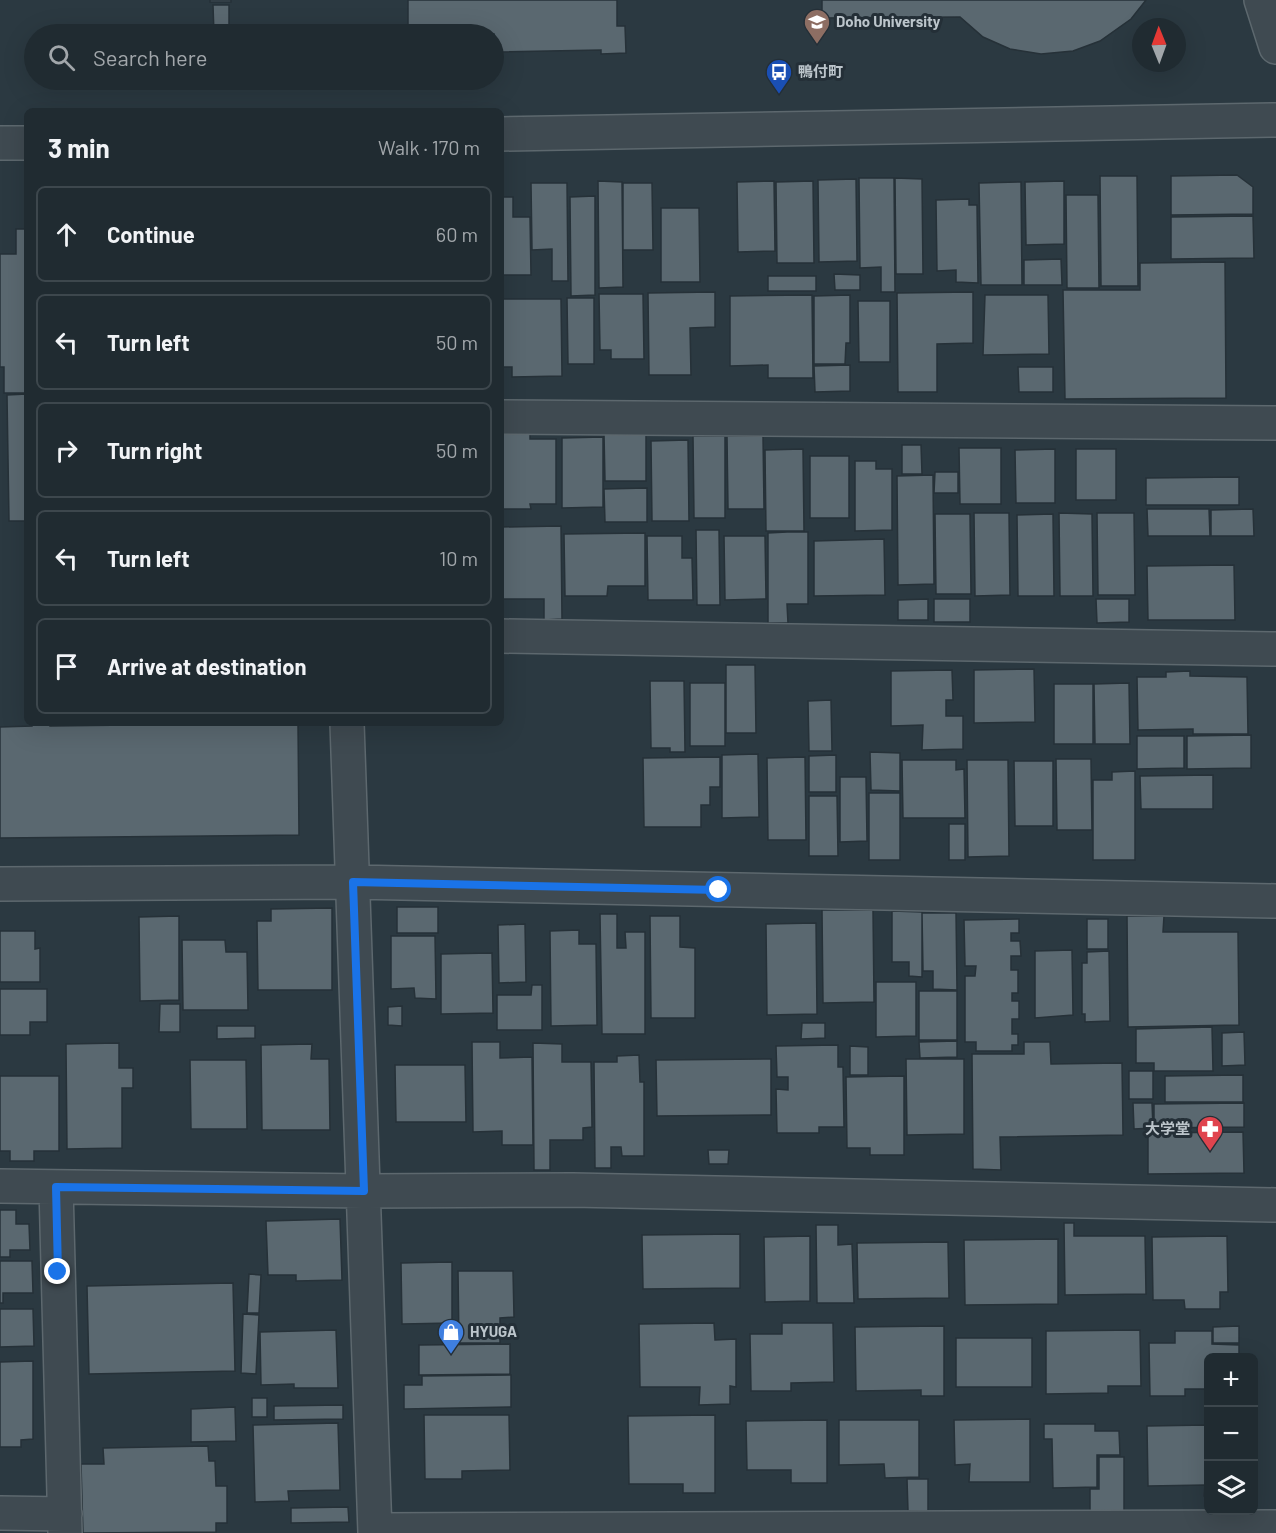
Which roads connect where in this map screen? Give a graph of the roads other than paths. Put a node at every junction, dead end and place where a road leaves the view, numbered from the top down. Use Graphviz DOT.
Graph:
graph roads {
  1 [pos="1261,0"];
  2 [pos="1276,47"];
  3 [pos="1276,120"];
  4 [pos="504,134"];
  5 [pos="24,142"];
  6 [pos="0,143"];
  7 [pos="504,417"];
  8 [pos="1276,423"];
  9 [pos="504,636"];
  10 [pos="1276,649"];
  11 [pos="347,726"];
  12 [pos="353,882"];
  13 [pos="0,884"];
  14 [pos="1276,901"];
  15 [pos="0,1186"];
  16 [pos="56,1187"];
  17 [pos="364,1191"];
  18 [pos="1276,1205"];
  19 [pos="0,1513"];
  20 [pos="65,1523"];
  21 [pos="1276,1527"];
  22 [pos="375,1532"];
  1 -- 2 [label="street"];
  3 -- 4 [label="street"];
  5 -- 6 [label="street"];
  7 -- 8 [label="street"];
  9 -- 10 [label="street"];
  11 -- 12 [label="street"];
  12 -- 13 [label="street"];
  12 -- 14 [label="street"];
  12 -- 17 [label="street"];
  15 -- 16 [label="street"];
  16 -- 17 [label="street"];
  16 -- 20 [label="street"];
  17 -- 18 [label="street"];
  17 -- 22 [label="street"];
  19 -- 20 [label="street"];
  21 -- 22 [label="street"];
}
